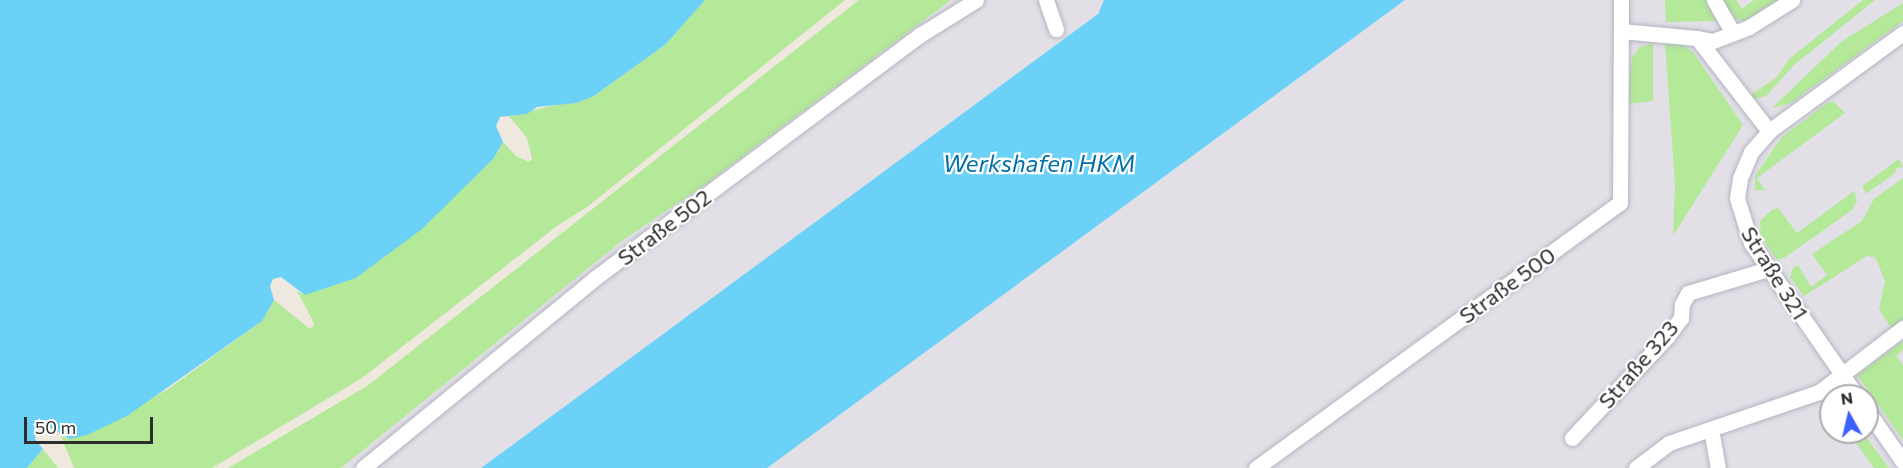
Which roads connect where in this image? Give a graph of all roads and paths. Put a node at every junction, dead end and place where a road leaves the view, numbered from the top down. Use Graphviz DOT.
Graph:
graph roads {
  1 [pos="975,0"];
  2 [pos="1046,0"];
  3 [pos="1621,0"];
  4 [pos="1714,0"];
  5 [pos="1792,0"];
  6 [pos="1056,29"];
  7 [pos="1621,31"];
  8 [pos="1732,31"];
  9 [pos="1903,33"];
  10 [pos="1697,38"];
  11 [pos="1770,131"];
  12 [pos="1768,269"];
  13 [pos="1903,327"];
  14 [pos="1841,373"];
  15 [pos="1849,384"];
  16 [pos="1879,427"];
  17 [pos="1712,429"];
  18 [pos="1572,438"];
  19 [pos="1903,462"];
  20 [pos="363,468"];
  21 [pos="1256,468"];
  22 [pos="1636,468"];
  23 [pos="1718,468"];
  1 -- 20 [label="street, Straße 502"];
  2 -- 6 [label="street"];
  3 -- 7 [label="street"];
  4 -- 8 [label="street"];
  5 -- 8 [label="street"];
  7 -- 10 [label="street"];
  7 -- 21 [label="street, Straße 500"];
  8 -- 10 [label="street"];
  9 -- 11 [label="street, Straße 321"];
  10 -- 11 [label="street"];
  11 -- 12 [label="street, Straße 321"];
  12 -- 14 [label="street, Straße 321"];
  12 -- 18 [label="street, Straße 323"];
  13 -- 14 [label="street"];
  14 -- 15 [label="street, Straße 321"];
  14 -- 17 [label="street"];
  16 -- 19 [label="street"];
  17 -- 22 [label="street"];
  17 -- 23 [label="street"];
}
